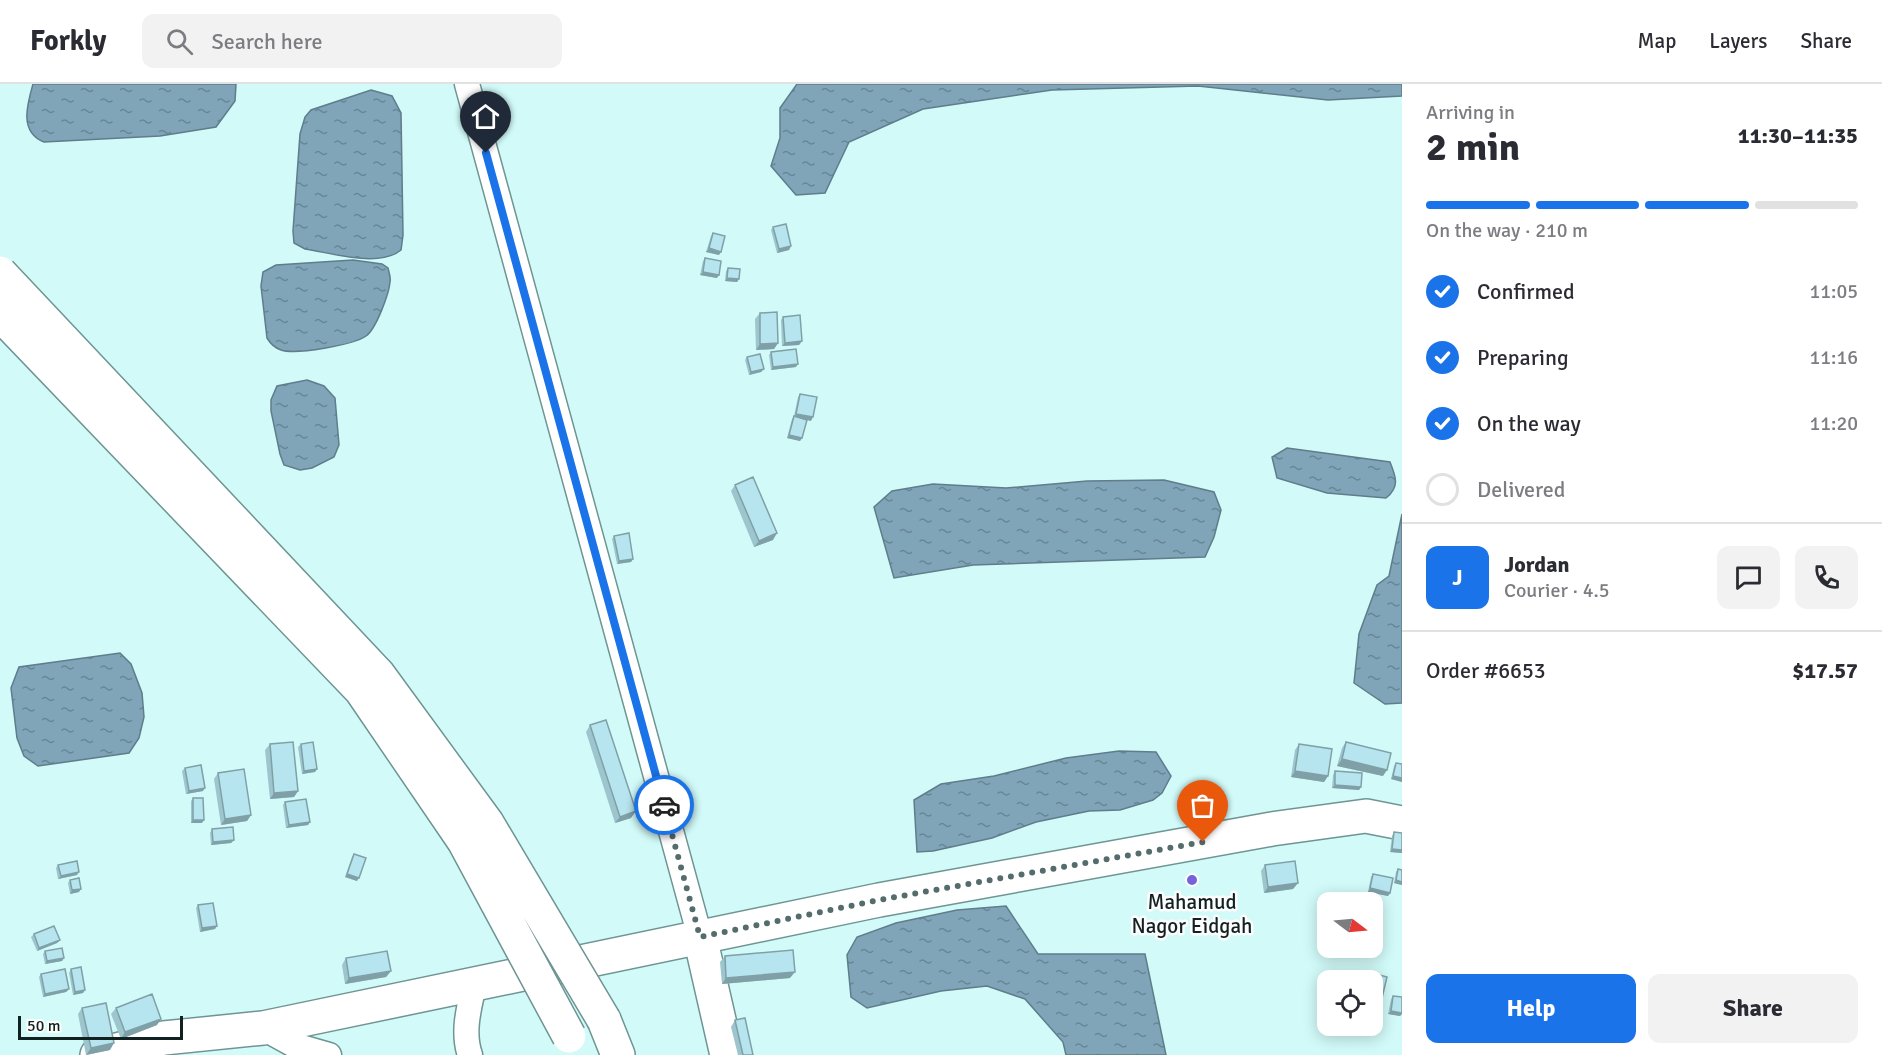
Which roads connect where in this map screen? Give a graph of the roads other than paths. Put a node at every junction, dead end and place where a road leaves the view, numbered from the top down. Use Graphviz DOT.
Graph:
graph roads {
  1 [pos="467,84"];
  2 [pos="0,273"];
  3 [pos="0,314"];
  4 [pos="1402,823"];
  5 [pos="700,937"];
  6 [pos="474,985"];
  7 [pos="263,1028"];
  8 [pos="574,1046"];
  9 [pos="97,1055"];
  10 [pos="329,1055"];
  11 [pos="470,1055"];
  12 [pos="618,1055"];
  13 [pos="727,1055"];
  1 -- 5 [label="street"];
  2 -- 12 [label="main road, bridge"];
  3 -- 8 [label="main road, bridge"];
  4 -- 5 [label="main road"];
  5 -- 6 [label="main road"];
  5 -- 13 [label="main road"];
  6 -- 7 [label="main road"];
  6 -- 11 [label="street"];
  7 -- 9 [label="main road"];
  7 -- 10 [label="street"];
}
